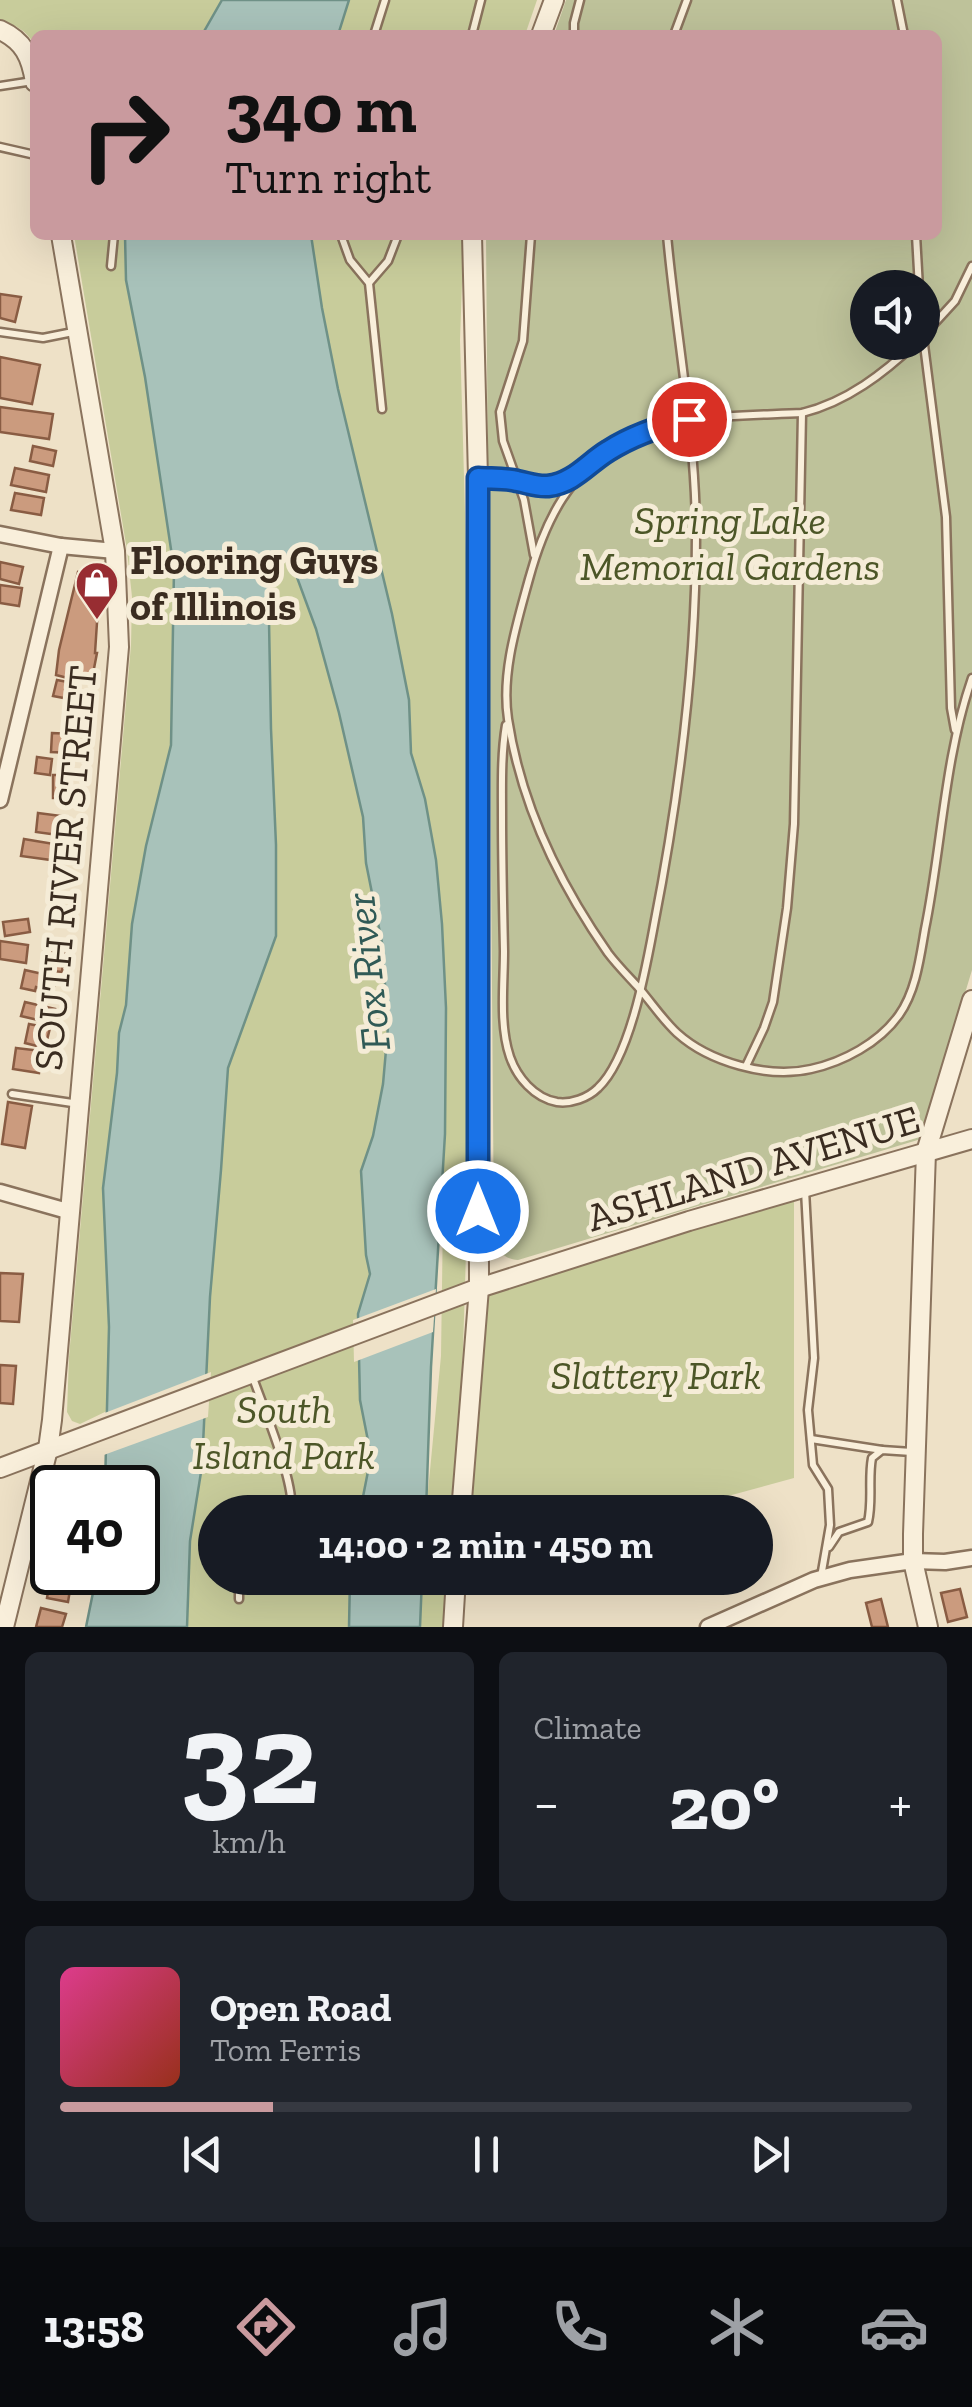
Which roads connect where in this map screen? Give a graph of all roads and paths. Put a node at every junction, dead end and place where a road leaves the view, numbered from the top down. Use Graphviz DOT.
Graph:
graph roads {
  1 [pos="385,0"];
  2 [pos="482,0"];
  3 [pos="554,0"];
  4 [pos="580,0"];
  5 [pos="688,0"];
  6 [pos="897,0"];
  7 [pos="0,30"];
  8 [pos="376,30"];
  9 [pos="473,30"];
  10 [pos="543,30"];
  11 [pos="574,30"];
  12 [pos="676,30"];
  13 [pos="903,30"];
  14 [pos="30,59"];
  15 [pos="30,82"];
  16 [pos="0,86"];
  17 [pos="0,147"];
  18 [pos="30,154"];
  19 [pos="62,240"];
  20 [pos="114,240"];
  21 [pos="343,240"];
  22 [pos="396,240"];
  23 [pos="472,240"];
  24 [pos="532,240"];
  25 [pos="667,240"];
  26 [pos="916,240"];
  27 [pos="112,266"];
  28 [pos="972,266"];
  29 [pos="918,270"];
  30 [pos="369,282"];
  31 [pos="940,318"];
  32 [pos="78,331"];
  33 [pos="0,332"];
  34 [pos="896,360"];
  35 [pos="926,360"];
  36 [pos="382,409"];
  37 [pos="802,413"];
  38 [pos="689,419"];
  39 [pos="581,474"];
  40 [pos="478,478"];
  41 [pos="516,480"];
  42 [pos="0,534"];
  43 [pos="61,546"];
  44 [pos="116,551"];
  45 [pos="534,560"];
  46 [pos="972,678"];
  47 [pos="508,716"];
  48 [pos="956,731"];
  49 [pos="0,800"];
  50 [pos="642,990"];
  51 [pos="972,1000"];
  52 [pos="746,1066"];
  53 [pos="12,1094"];
  54 [pos="80,1104"];
  55 [pos="972,1139"];
  56 [pos="926,1152"];
  57 [pos="805,1187"];
  58 [pos="0,1192"];
  59 [pos="71,1212"];
  60 [pos="479,1288"];
  61 [pos="252,1374"];
  62 [pos="811,1439"];
  63 [pos="48,1449"];
  64 [pos="882,1450"];
  65 [pos="917,1452"];
  66 [pos="0,1468"];
  67 [pos="292,1495"];
  68 [pos="463,1495"];
  69 [pos="825,1552"];
  70 [pos="972,1558"];
  71 [pos="913,1561"];
  72 [pos="821,1578"];
  73 [pos="239,1595"];
  74 [pos="455,1595"];
  75 [pos="239,1599"];
  76 [pos="4,1627"];
  77 [pos="452,1627"];
  78 [pos="708,1627"];
  79 [pos="928,1627"];
  1 -- 8 [label="lane"];
  2 -- 9 [label="lane"];
  3 -- 10 [label="street"];
  4 -- 11 [label="lane"];
  5 -- 12 [label="lane"];
  6 -- 13 [label="lane"];
  7 -- 14 [label="street"];
  15 -- 16 [label="lane"];
  17 -- 18 [label="lane"];
  19 -- 32 [label="street, SOUTH RIVER STREET"];
  20 -- 27 [label="lane"];
  21 -- 30 [label="lane"];
  22 -- 30 [label="lane"];
  23 -- 40 [label="street"];
  24 -- 41 [label="lane"];
  25 -- 38 [label="lane"];
  26 -- 29 [label="lane"];
  28 -- 31 [label="lane"];
  30 -- 36 [label="lane"];
  32 -- 33 [label="lane"];
  32 -- 44 [label="street, SOUTH RIVER STREET"];
  34 -- 37 [label="lane"];
  35 -- 48 [label="lane"];
  37 -- 38 [label="lane"];
  37 -- 52 [label="lane"];
  38 -- 39 [label="lane"];
  38 -- 50 [label="lane"];
  39 -- 41 [label="lane"];
  39 -- 45 [label="lane"];
  40 -- 41 [label="lane"];
  40 -- 60 [label="street"];
  41 -- 45 [label="lane"];
  42 -- 43 [label="street"];
  43 -- 44 [label="street"];
  43 -- 49 [label="street"];
  44 -- 54 [label="street, SOUTH RIVER STREET"];
  45 -- 47 [label="lane"];
  46 -- 48 [label="lane"];
  47 -- 50 [label="lane"];
  47 -- 50 [label="lane"];
  48 -- 52 [label="lane"];
  50 -- 52 [label="lane"];
  51 -- 56 [label="street"];
  53 -- 54 [label="lane"];
  54 -- 59 [label="street, SOUTH RIVER STREET"];
  55 -- 56 [label="street, ASHLAND AVENUE"];
  56 -- 57 [label="street, ASHLAND AVENUE"];
  56 -- 65 [label="street"];
  57 -- 60 [label="street, ASHLAND AVENUE"];
  57 -- 62 [label="lane"];
  58 -- 59 [label="street"];
  59 -- 63 [label="street, SOUTH RIVER STREET"];
  60 -- 61 [label="street, ASHLAND AVENUE"];
  60 -- 68 [label="street"];
  61 -- 63 [label="street, ASHLAND AVENUE"];
  61 -- 67 [label="lane"];
  62 -- 64 [label="lane"];
  62 -- 69 [label="lane"];
  63 -- 66 [label="street, ASHLAND AVENUE"];
  63 -- 76 [label="street, SOUTH RIVER STREET"];
  64 -- 65 [label="lane"];
  64 -- 69 [label="lane"];
  65 -- 71 [label="street"];
  69 -- 72 [label="lane"];
  70 -- 71 [label="street"];
  71 -- 72 [label="street"];
  71 -- 79 [label="street"];
  72 -- 78 [label="street"];
  73 -- 75 [label="lane"];
  74 -- 77 [label="street"];
}
